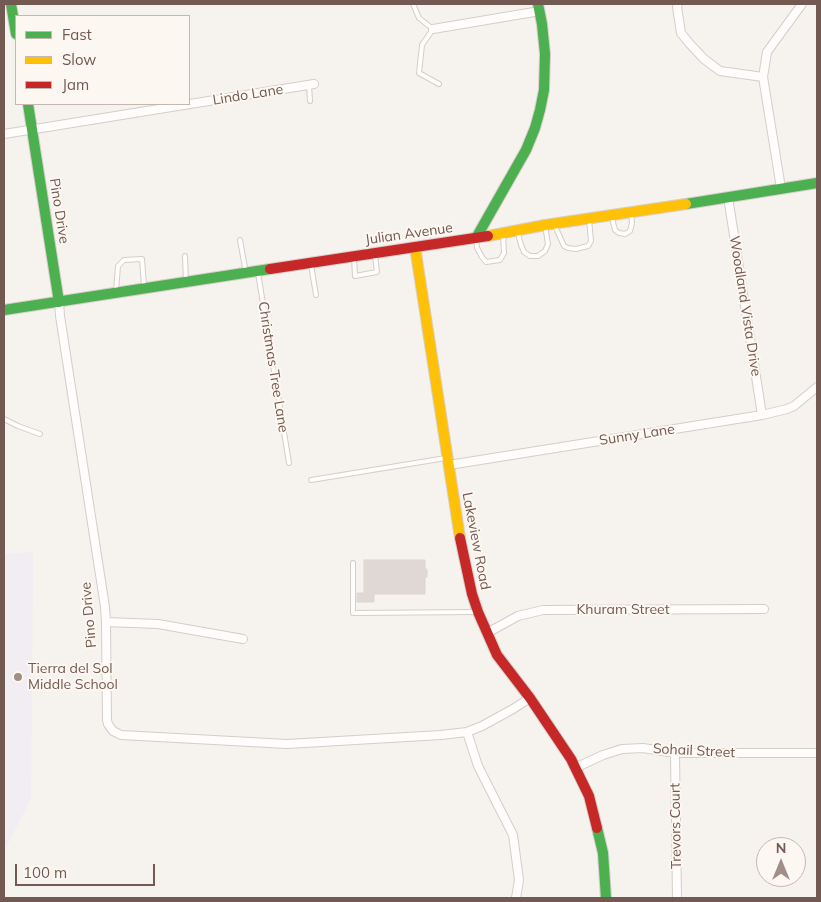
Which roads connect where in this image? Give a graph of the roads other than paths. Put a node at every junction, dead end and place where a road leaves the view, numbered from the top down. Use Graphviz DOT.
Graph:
graph roads {
  1 [pos="11,4"];
  2 [pos="412,4"];
  3 [pos="678,4"];
  4 [pos="802,4"];
  5 [pos="539,7"];
  6 [pos="15,28"];
  7 [pos="433,29"];
  8 [pos="763,77"];
  9 [pos="439,84"];
  10 [pos="311,85"];
  11 [pos="310,101"];
  12 [pos="28,105"];
  13 [pos="187,105"];
  14 [pos="190,105"];
  15 [pos="32,130"];
  16 [pos="4,134"];
  17 [pos="817,182"];
  18 [pos="781,188"];
  19 [pos="728,196"];
  20 [pos="631,213"];
  21 [pos="611,215"];
  22 [pos="589,219"];
  23 [pos="550,224"];
  24 [pos="517,230"];
  25 [pos="502,233"];
  26 [pos="476,238"];
  27 [pos="240,240"];
  28 [pos="416,247"];
  29 [pos="374,253"];
  30 [pos="185,256"];
  31 [pos="354,256"];
  32 [pos="310,263"];
  33 [pos="258,271"];
  34 [pos="246,273"];
  35 [pos="186,282"];
  36 [pos="144,289"];
  37 [pos="116,293"];
  38 [pos="316,295"];
  39 [pos="59,302"];
  40 [pos="4,310"];
  41 [pos="817,387"];
  42 [pos="762,414"];
  43 [pos="4,419"];
  44 [pos="40,434"];
  45 [pos="448,462"];
  46 [pos="289,463"];
  47 [pos="311,480"];
  48 [pos="353,563"];
  49 [pos="764,609"];
  50 [pos="478,612"];
  51 [pos="106,622"];
  52 [pos="487,633"];
  53 [pos="243,639"];
  54 [pos="530,698"];
  55 [pos="467,732"];
  56 [pos="675,753"];
  57 [pos="817,753"];
  58 [pos="575,768"];
  59 [pos="516,898"];
  60 [pos="606,898"];
  61 [pos="677,898"];
  1 -- 6 [label="street"];
  2 -- 7 [label="lane"];
  3 -- 8 [label="street"];
  4 -- 8 [label="street"];
  5 -- 7 [label="street"];
  5 -- 26 [label="street"];
  7 -- 9 [label="lane"];
  8 -- 18 [label="street"];
  10 -- 11 [label="lane"];
  10 -- 14 [label="street, Lindo Lane"];
  12 -- 15 [label="street, Pino Drive"];
  13 -- 15 [label="street, Lindo Lane"];
  15 -- 16 [label="street, Lindo Lane"];
  15 -- 39 [label="street, Pino Drive"];
  17 -- 18 [label="street, Julian Avenue"];
  18 -- 19 [label="street, Julian Avenue"];
  19 -- 20 [label="street, Julian Avenue"];
  19 -- 42 [label="street, Woodland Vista Drive"];
  20 -- 21 [label="street, Julian Avenue"];
  20 -- 21 [label="lane"];
  21 -- 22 [label="street, Julian Avenue"];
  22 -- 23 [label="street, Julian Avenue"];
  22 -- 23 [label="lane"];
  23 -- 24 [label="street, Julian Avenue"];
  23 -- 24 [label="lane"];
  24 -- 25 [label="street, Julian Avenue"];
  25 -- 26 [label="street, Julian Avenue"];
  25 -- 26 [label="lane"];
  26 -- 28 [label="street, Julian Avenue"];
  27 -- 34 [label="lane"];
  28 -- 29 [label="street, Julian Avenue"];
  28 -- 45 [label="street, Lakeview Road"];
  29 -- 31 [label="street, Julian Avenue"];
  29 -- 31 [label="lane"];
  30 -- 35 [label="lane"];
  31 -- 32 [label="street, Julian Avenue"];
  32 -- 33 [label="street, Julian Avenue"];
  32 -- 38 [label="lane"];
  33 -- 34 [label="street, Julian Avenue"];
  33 -- 46 [label="lane, Christmas Tree Lane"];
  34 -- 35 [label="street, Julian Avenue"];
  35 -- 36 [label="street, Julian Avenue"];
  36 -- 37 [label="street, Julian Avenue"];
  36 -- 37 [label="lane"];
  37 -- 39 [label="street, Julian Avenue"];
  39 -- 40 [label="street, Julian Avenue"];
  39 -- 51 [label="street, Pino Drive"];
  41 -- 42 [label="street, Sunny Lane"];
  42 -- 45 [label="street, Sunny Lane"];
  43 -- 44 [label="lane"];
  45 -- 47 [label="lane"];
  45 -- 50 [label="street, Lakeview Road"];
  48 -- 50 [label="lane"];
  49 -- 52 [label="street, Khuram Street"];
  50 -- 52 [label="street, Lakeview Road"];
  51 -- 53 [label="street"];
  51 -- 55 [label="street, Pino Drive"];
  52 -- 54 [label="street, Lakeview Road"];
  54 -- 55 [label="street, Pino Drive"];
  54 -- 58 [label="street, Lakeview Road"];
  55 -- 59 [label="street"];
  56 -- 57 [label="street, Sohail Street"];
  56 -- 58 [label="street, Sohail Street"];
  56 -- 61 [label="street, Trevors Court"];
  58 -- 60 [label="street, Lakeview Road"];
}
